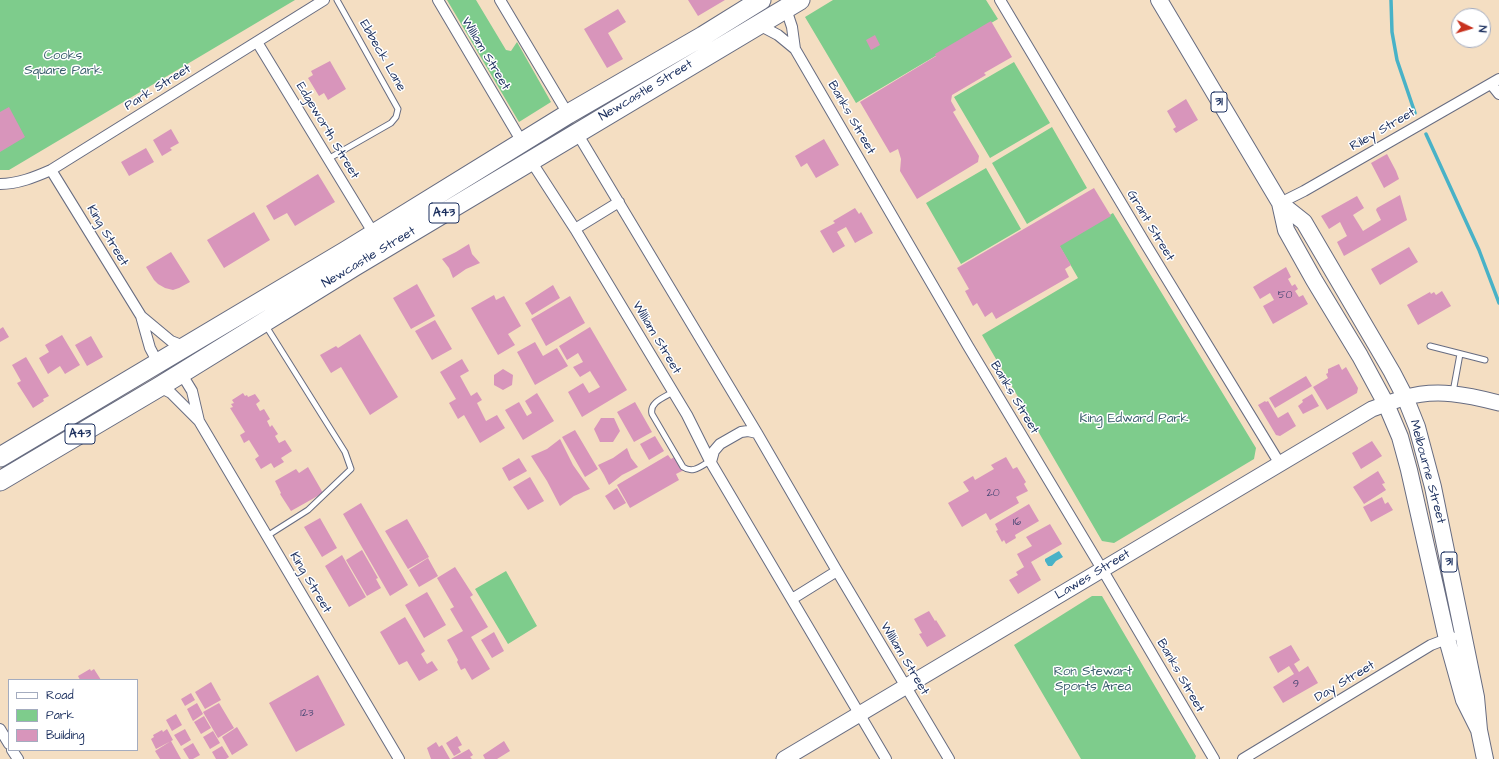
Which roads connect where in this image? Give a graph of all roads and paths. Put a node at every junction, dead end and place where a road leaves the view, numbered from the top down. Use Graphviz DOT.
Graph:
graph roads {
  1 [pos="324,0"];
  2 [pos="337,0"];
  3 [pos="438,0"];
  4 [pos="500,0"];
  5 [pos="760,0"];
  6 [pos="1000,0"];
  7 [pos="1159,0"];
  8 [pos="793,4"];
  9 [pos="759,25"];
  10 [pos="257,42"];
  11 [pos="795,49"];
  12 [pos="1495,81"];
  13 [pos="1499,94"];
  14 [pos="568,114"];
  15 [pos="578,133"];
  16 [pos="522,142"];
  17 [pos="328,159"];
  18 [pos="531,161"];
  19 [pos="51,170"];
  20 [pos="0,184"];
  21 [pos="619,202"];
  22 [pos="1280,203"];
  23 [pos="575,229"];
  24 [pos="374,234"];
  25 [pos="141,316"];
  26 [pos="263,323"];
  27 [pos="1430,346"];
  28 [pos="186,347"];
  29 [pos="219,350"];
  30 [pos="1460,354"];
  31 [pos="1485,360"];
  32 [pos="158,363"];
  33 [pos="181,373"];
  34 [pos="119,387"];
  35 [pos="159,387"];
  36 [pos="673,392"];
  37 [pos="1453,394"];
  38 [pos="1405,397"];
  39 [pos="1499,403"];
  40 [pos="1386,404"];
  41 [pos="199,421"];
  42 [pos="757,433"];
  43 [pos="0,457"];
  44 [pos="710,462"];
  45 [pos="1280,464"];
  46 [pos="0,481"];
  47 [pos="267,536"];
  48 [pos="1102,569"];
  49 [pos="837,571"];
  50 [pos="792,599"];
  51 [pos="1464,634"];
  52 [pos="1447,639"];
  53 [pos="906,687"];
  54 [pos="860,715"];
  55 [pos="0,729"];
  56 [pos="1478,730"];
  57 [pos="8,742"];
  58 [pos="399,759"];
  59 [pos="784,759"];
  60 [pos="886,759"];
  61 [pos="949,759"];
  62 [pos="1214,759"];
  63 [pos="1243,759"];
  64 [pos="1485,759"];
  1 -- 10 [label="street, Park Street"];
  2 -- 17 [label="lane, Ebbeck Lane"];
  3 -- 16 [label="street, William Street"];
  4 -- 14 [label="street"];
  5 -- 8 [label="highway"];
  5 -- 14 [label="highway, Newcastle Street / A43"];
  6 -- 45 [label="street, Grant Street"];
  7 -- 22 [label="main road, Melbourne Street / 31"];
  8 -- 9 [label="highway, Newcastle Street / A43"];
  8 -- 11 [label="street, Banks Street"];
  9 -- 11 [label="street, Banks Street"];
  9 -- 15 [label="highway, Newcastle Street / A43"];
  10 -- 17 [label="street, Edgeworth Street"];
  10 -- 19 [label="street, Park Street"];
  11 -- 48 [label="street, Banks Street"];
  12 -- 13 [label="street"];
  12 -- 22 [label="street, Riley Street"];
  14 -- 16 [label="highway, Newcastle Street / A43"];
  15 -- 18 [label="highway, Newcastle Street / A43"];
  15 -- 21 [label="street, William Street"];
  16 -- 24 [label="highway, Newcastle Street / A43"];
  17 -- 24 [label="street, Edgeworth Street"];
  18 -- 23 [label="street, William Street"];
  18 -- 26 [label="highway, Newcastle Street / A43"];
  19 -- 20 [label="street, Park Street"];
  19 -- 25 [label="street, King Street"];
  21 -- 23 [label="street"];
  21 -- 42 [label="street, William Street"];
  22 -- 38 [label="main road, Melbourne Street / 31"];
  22 -- 40 [label="main road, Melbourne Street / 31"];
  23 -- 36 [label="street, William Street"];
  24 -- 28 [label="highway, Newcastle Street / A43"];
  25 -- 28 [label="street, King Street"];
  25 -- 32 [label="street, King Street"];
  26 -- 29 [label="highway, Newcastle Street / A43"];
  26 -- 47 [label="lane"];
  27 -- 30 [label="lane"];
  28 -- 32 [label="highway, Newcastle Street / A43"];
  29 -- 32 [label="highway"];
  29 -- 33 [label="highway, Newcastle Street / A43"];
  30 -- 31 [label="lane"];
  30 -- 37 [label="lane"];
  32 -- 34 [label="highway, Newcastle Street / A43"];
  33 -- 34 [label="highway"];
  33 -- 35 [label="highway, Newcastle Street / A43"];
  33 -- 41 [label="street, King Street"];
  34 -- 43 [label="highway, Newcastle Street / A43"];
  35 -- 41 [label="street, King Street"];
  35 -- 46 [label="highway, Newcastle Street / A43"];
  36 -- 44 [label="street, William Street"];
  36 -- 44 [label="lane"];
  37 -- 38 [label="main road, Lawes Street"];
  37 -- 39 [label="main road, Lawes Street"];
  38 -- 40 [label="main road, Lawes Street"];
  38 -- 51 [label="main road, Melbourne Street / 31"];
  40 -- 45 [label="main road, Lawes Street"];
  40 -- 52 [label="main road, Melbourne Street / 31"];
  41 -- 47 [label="street, King Street"];
  42 -- 44 [label="street"];
  42 -- 49 [label="street, William Street"];
  44 -- 50 [label="street, William Street"];
  45 -- 48 [label="main road, Lawes Street"];
  47 -- 58 [label="street, King Street"];
  48 -- 53 [label="main road, Lawes Street"];
  48 -- 62 [label="street, Banks Street"];
  49 -- 50 [label="street"];
  49 -- 53 [label="street, William Street"];
  50 -- 54 [label="street, William Street"];
  51 -- 52 [label="street, Day Street"];
  51 -- 56 [label="main road, Melbourne Street / 31"];
  52 -- 56 [label="main road, Melbourne Street / 31"];
  52 -- 63 [label="street, Day Street"];
  53 -- 54 [label="main road, Lawes Street"];
  53 -- 61 [label="street, William Street"];
  54 -- 59 [label="main road, Lawes Street"];
  54 -- 60 [label="street, William Street"];
  55 -- 57 [label="street"];
  56 -- 64 [label="main road, Melbourne Street / 31"];
}
